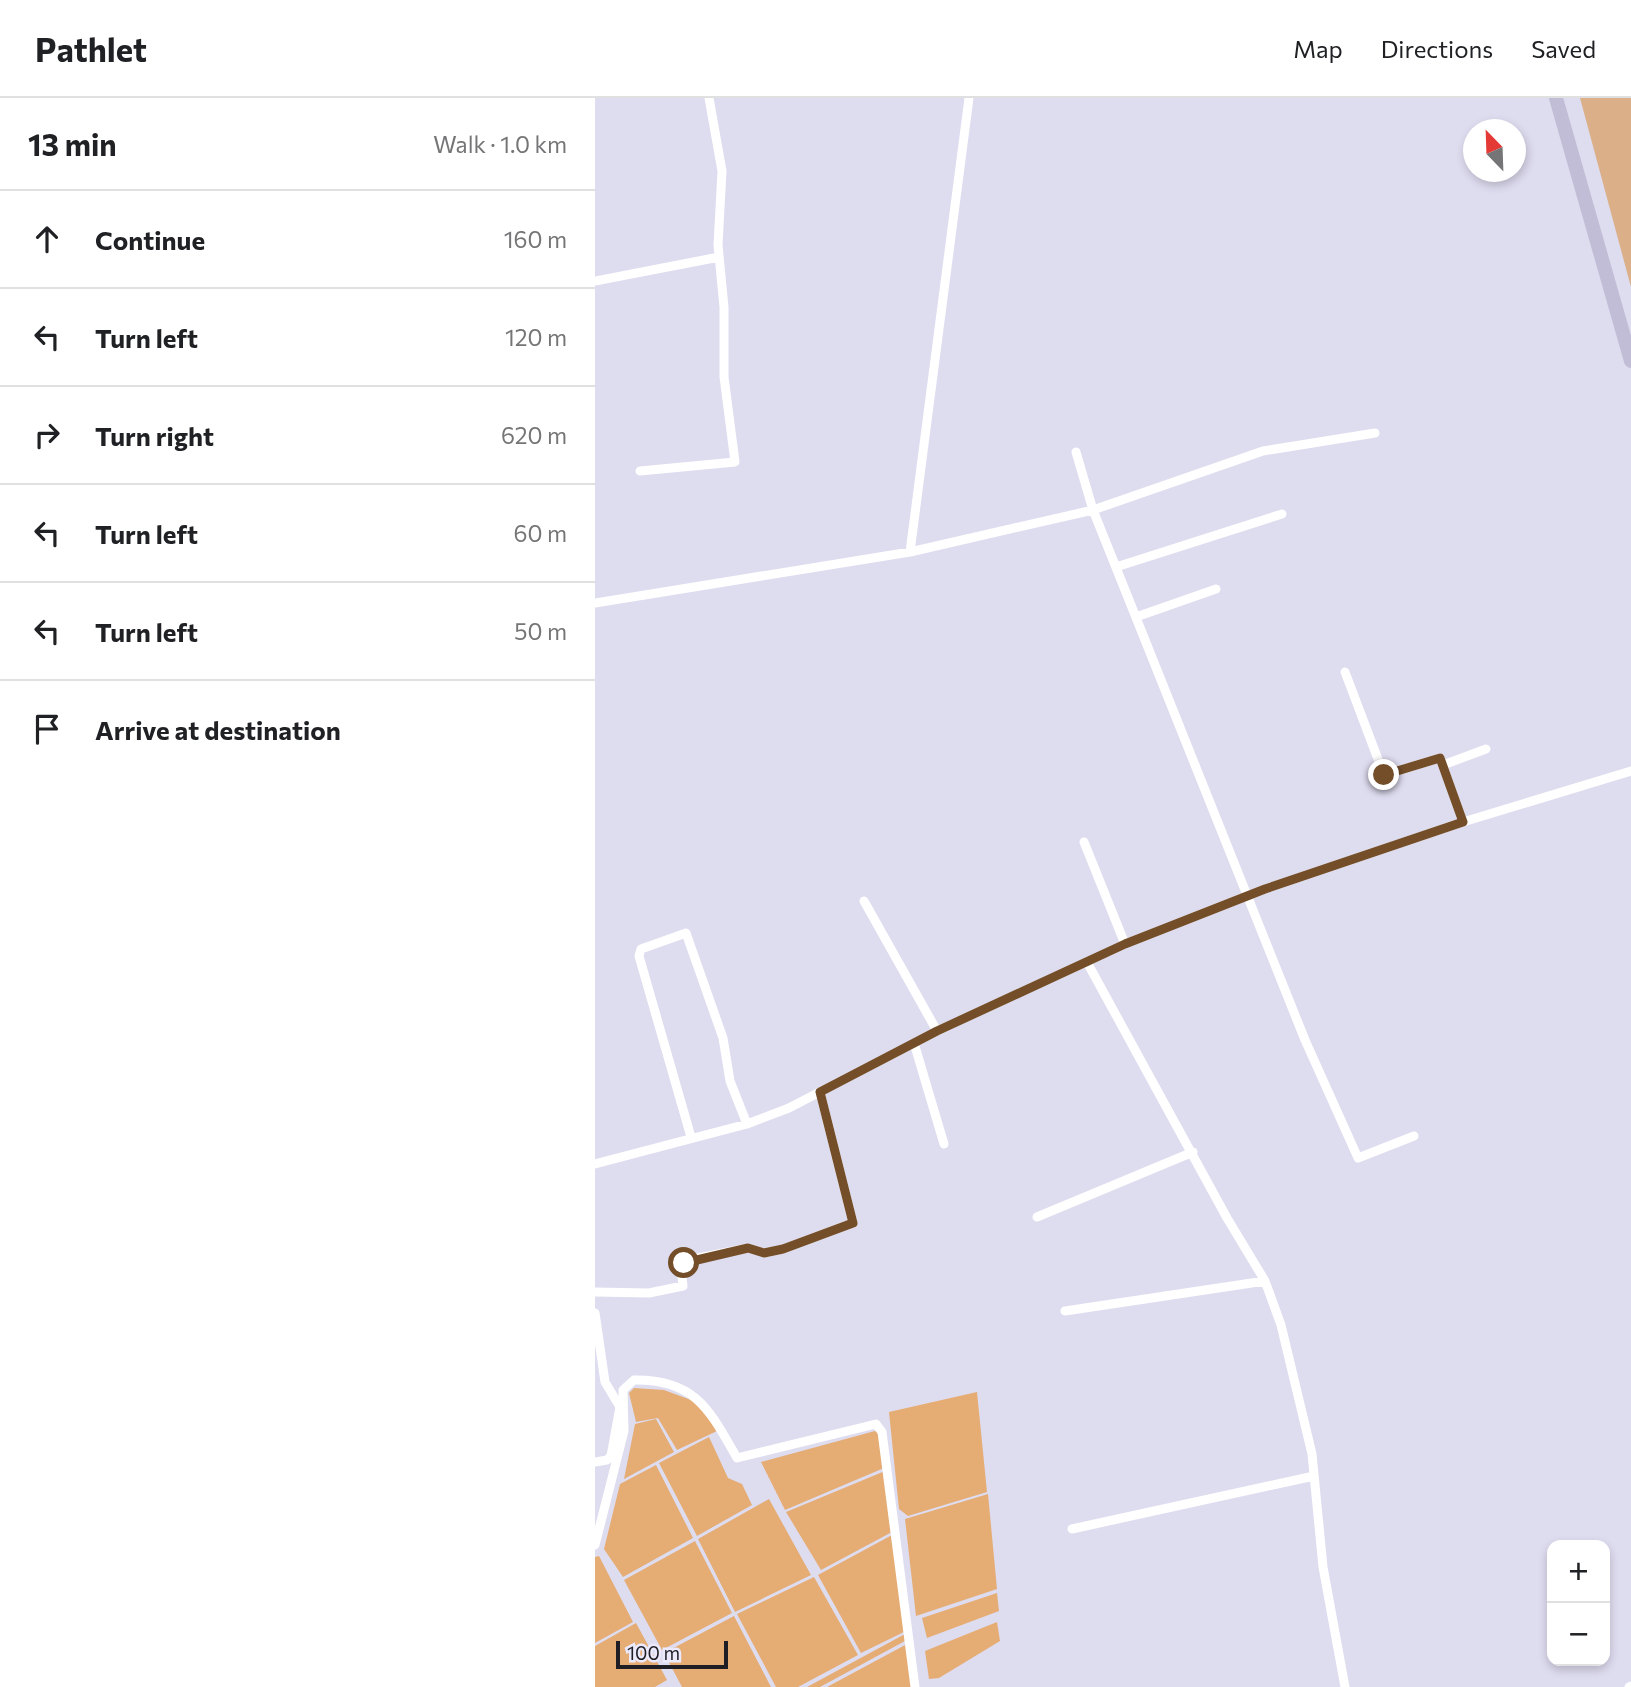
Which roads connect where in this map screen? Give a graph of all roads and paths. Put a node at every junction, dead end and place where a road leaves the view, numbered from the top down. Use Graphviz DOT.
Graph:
graph roads {
  1 [pos="709,98"];
  2 [pos="969,98"];
  3 [pos="1556,98"];
  4 [pos="719,257"];
  5 [pos="595,281"];
  6 [pos="1631,361"];
  7 [pos="1375,433"];
  8 [pos="1076,452"];
  9 [pos="640,471"];
  10 [pos="1093,510"];
  11 [pos="1282,514"];
  12 [pos="910,552"];
  13 [pos="1116,567"];
  14 [pos="1216,589"];
  15 [pos="595,603"];
  16 [pos="1136,617"];
  17 [pos="1345,672"];
  18 [pos="1486,749"];
  19 [pos="1443,765"];
  20 [pos="1631,771"];
  21 [pos="1463,822"];
  22 [pos="1084,842"];
  23 [pos="1249,896"];
  24 [pos="864,901"];
  25 [pos="1125,944"];
  26 [pos="1089,964"];
  27 [pos="937,1031"];
  28 [pos="914,1043"];
  29 [pos="820,1092"];
  30 [pos="747,1124"];
  31 [pos="1414,1136"];
  32 [pos="691,1137"];
  33 [pos="944,1144"];
  34 [pos="1193,1152"];
  35 [pos="595,1164"];
  36 [pos="1037,1217"];
  37 [pos="1265,1281"];
  38 [pos="595,1292"];
  39 [pos="1065,1311"];
  40 [pos="595,1313"];
  41 [pos="595,1462"];
  42 [pos="1314,1476"];
  43 [pos="1072,1529"];
  44 [pos="595,1545"];
  45 [pos="915,1687"];
  46 [pos="1345,1687"];
  1 -- 4 [label="street"];
  2 -- 12 [label="street"];
  3 -- 6 [label="main road"];
  4 -- 5 [label="street"];
  4 -- 9 [label="street"];
  7 -- 10 [label="street"];
  8 -- 10 [label="street"];
  10 -- 12 [label="street"];
  10 -- 13 [label="street"];
  11 -- 13 [label="street"];
  12 -- 15 [label="street"];
  13 -- 16 [label="street"];
  14 -- 16 [label="street"];
  16 -- 23 [label="street"];
  17 -- 19 [label="street"];
  18 -- 19 [label="street"];
  19 -- 21 [label="street"];
  20 -- 21 [label="street"];
  21 -- 23 [label="street"];
  22 -- 25 [label="street"];
  23 -- 25 [label="street"];
  23 -- 31 [label="street"];
  24 -- 27 [label="street"];
  25 -- 26 [label="street"];
  26 -- 27 [label="street"];
  26 -- 34 [label="street"];
  27 -- 28 [label="street"];
  28 -- 29 [label="street"];
  28 -- 33 [label="street"];
  29 -- 30 [label="street"];
  29 -- 38 [label="street"];
  30 -- 32 [label="street"];
  30 -- 32 [label="street"];
  32 -- 35 [label="street"];
  34 -- 36 [label="street"];
  34 -- 37 [label="street"];
  37 -- 39 [label="street"];
  37 -- 42 [label="street"];
  40 -- 41 [label="street"];
  42 -- 43 [label="street"];
  42 -- 46 [label="street"];
  44 -- 45 [label="street"];
}
